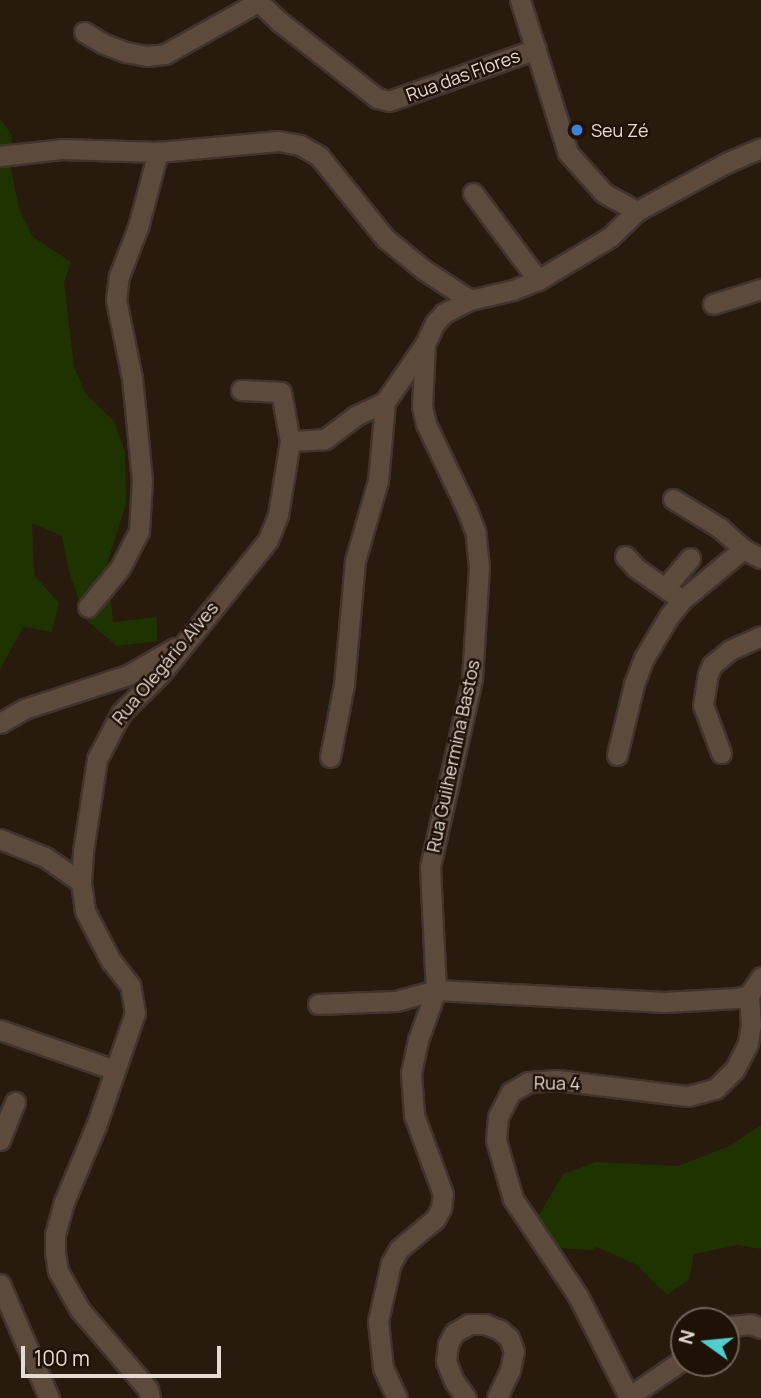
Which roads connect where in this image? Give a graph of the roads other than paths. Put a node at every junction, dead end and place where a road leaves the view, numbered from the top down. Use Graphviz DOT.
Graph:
graph roads {
  1 [pos="520,0"];
  2 [pos="257,1"];
  3 [pos="84,32"];
  4 [pos="536,49"];
  5 [pos="761,148"];
  6 [pos="158,152"];
  7 [pos="0,156"];
  8 [pos="473,193"];
  9 [pos="637,211"];
  10 [pos="538,280"];
  11 [pos="761,289"];
  12 [pos="470,300"];
  13 [pos="713,304"];
  14 [pos="425,344"];
  15 [pos="241,390"];
  16 [pos="385,402"];
  17 [pos="290,441"];
  18 [pos="673,499"];
  19 [pos="743,549"];
  20 [pos="625,556"];
  21 [pos="690,558"];
  22 [pos="761,558"];
  23 [pos="665,588"];
  24 [pos="682,600"];
  25 [pos="88,607"];
  26 [pos="761,636"];
  27 [pos="180,646"];
  28 [pos="0,723"];
  29 [pos="721,753"];
  30 [pos="617,755"];
  31 [pos="330,757"];
  32 [pos="0,838"];
  33 [pos="81,882"];
  34 [pos="761,977"];
  35 [pos="436,990"];
  36 [pos="749,995"];
  37 [pos="318,1004"];
  38 [pos="0,1030"];
  39 [pos="115,1070"];
  40 [pos="15,1102"];
  41 [pos="0,1140"];
  42 [pos="0,1284"];
  43 [pos="740,1325"];
  44 [pos="761,1328"];
  45 [pos="670,1368"];
  46 [pos="628,1397"];
  47 [pos="49,1398"];
  48 [pos="150,1398"];
  49 [pos="397,1398"];
  50 [pos="466,1398"];
  51 [pos="497,1398"];
  1 -- 4 [label="street"];
  2 -- 3 [label="street"];
  2 -- 4 [label="street, Rua das Flores"];
  4 -- 9 [label="street"];
  5 -- 9 [label="street, Rua Guilhermina Bastos"];
  6 -- 7 [label="street"];
  6 -- 12 [label="street"];
  6 -- 25 [label="street"];
  8 -- 10 [label="street"];
  9 -- 10 [label="street, Rua Guilhermina Bastos"];
  10 -- 12 [label="street, Rua Guilhermina Bastos"];
  11 -- 13 [label="street"];
  12 -- 14 [label="street, Rua Guilhermina Bastos"];
  14 -- 16 [label="street"];
  14 -- 35 [label="street, Rua Guilhermina Bastos"];
  15 -- 17 [label="street, Rua Olegário Alves"];
  16 -- 17 [label="street"];
  16 -- 31 [label="street"];
  17 -- 27 [label="street, Rua Olegário Alves"];
  18 -- 19 [label="street"];
  19 -- 22 [label="street"];
  19 -- 24 [label="street"];
  20 -- 23 [label="street"];
  21 -- 23 [label="street"];
  23 -- 24 [label="street"];
  24 -- 30 [label="street"];
  26 -- 29 [label="street"];
  27 -- 28 [label="street"];
  27 -- 33 [label="street, Rua Olegário Alves"];
  32 -- 33 [label="street"];
  33 -- 39 [label="street, Rua Olegário Alves"];
  34 -- 36 [label="street"];
  35 -- 36 [label="street"];
  35 -- 37 [label="street"];
  35 -- 49 [label="street"];
  36 -- 46 [label="street, Rua 4"];
  38 -- 39 [label="street"];
  39 -- 48 [label="street, Rua Olegário Alves"];
  40 -- 41 [label="street"];
  42 -- 47 [label="street"];
  43 -- 44 [label="street"];
  45 -- 46 [label="street"];
  50 -- 51 [label="street"];
}
